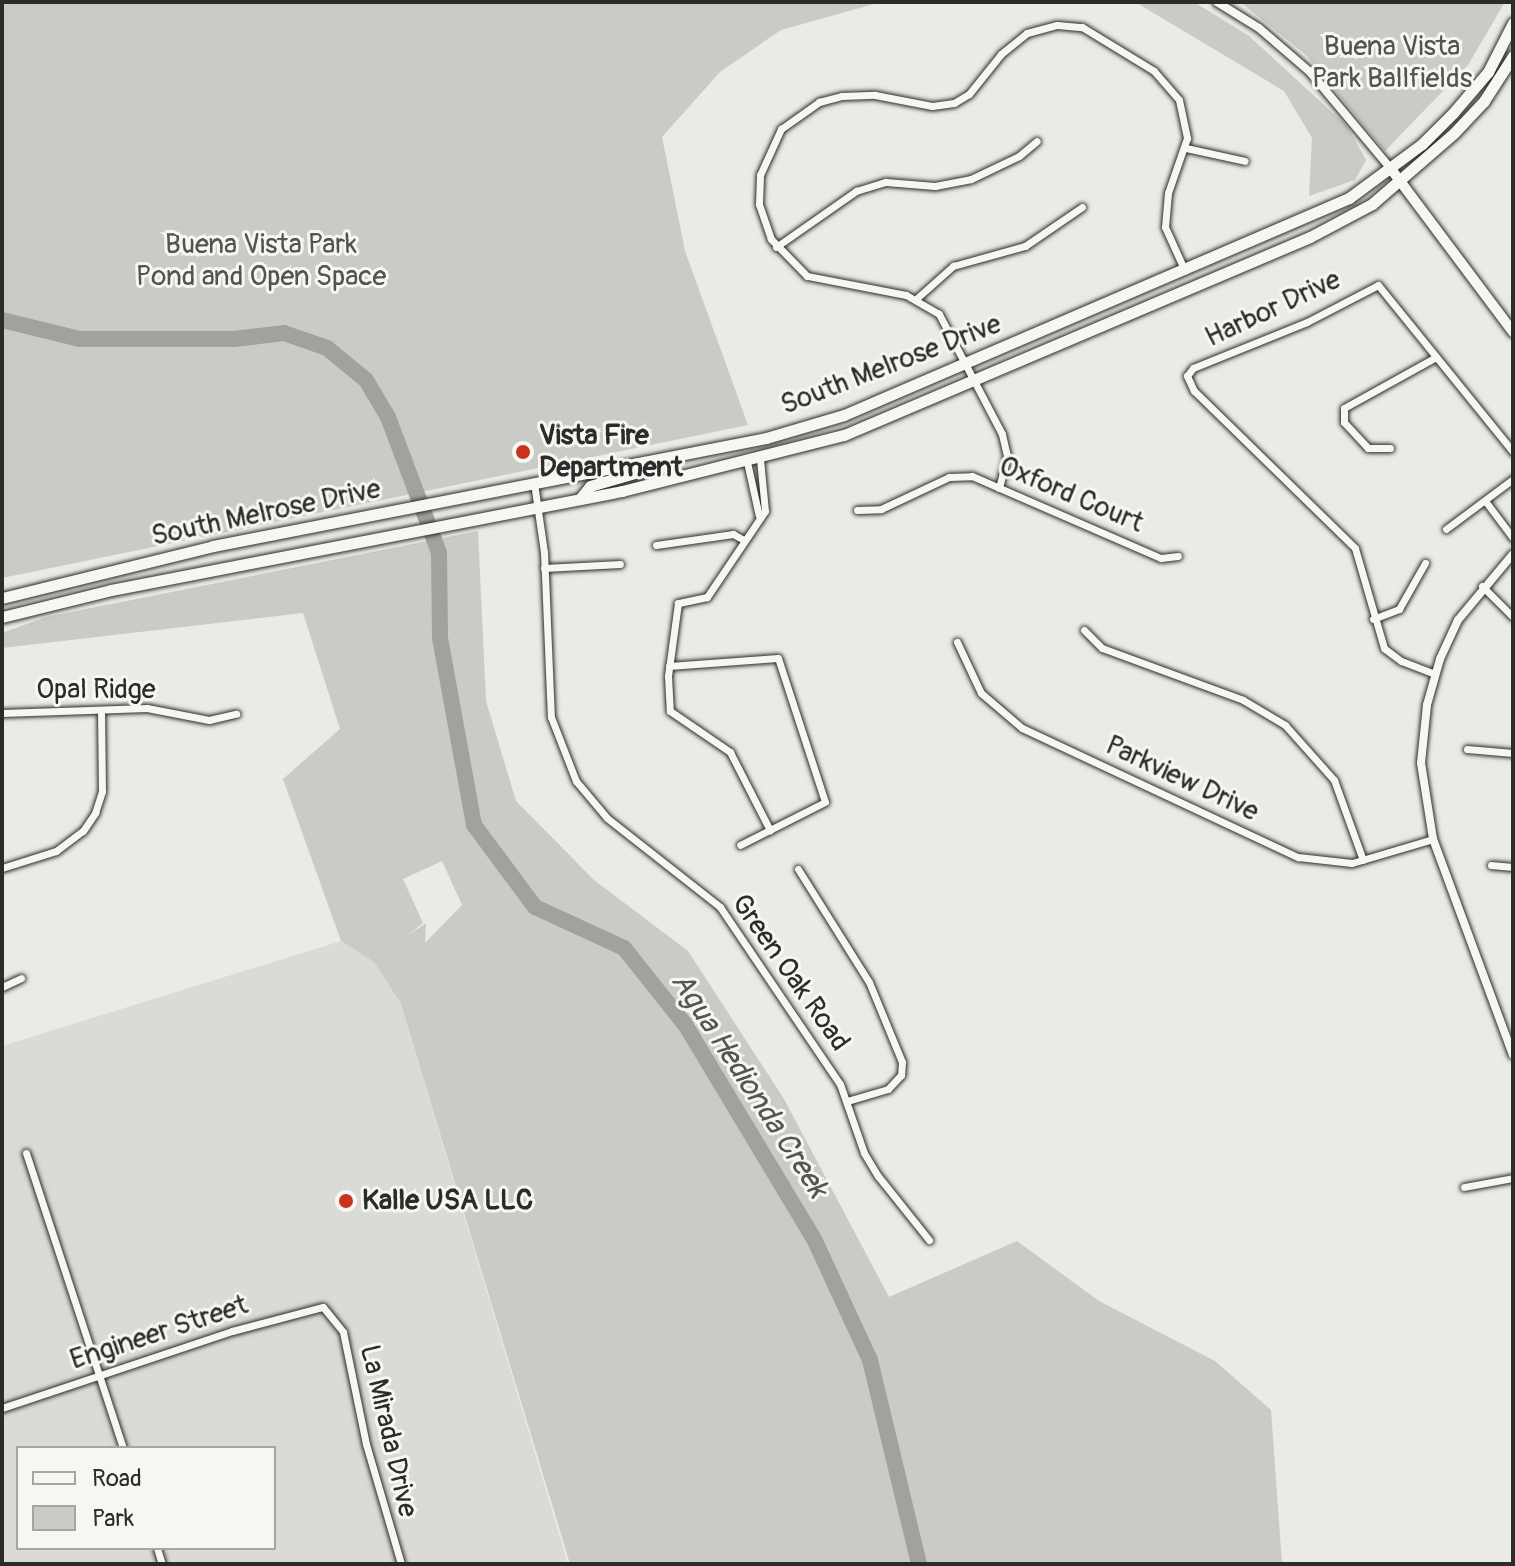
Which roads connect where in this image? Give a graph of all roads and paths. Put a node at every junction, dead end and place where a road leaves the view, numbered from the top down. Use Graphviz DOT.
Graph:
graph roads {
  1 [pos="1217,2"];
  2 [pos="1513,23"];
  3 [pos="1513,56"];
  4 [pos="1037,141"];
  5 [pos="1186,148"];
  6 [pos="1245,161"];
  7 [pos="1391,169"];
  8 [pos="1401,183"];
  9 [pos="1082,207"];
  10 [pos="776,247"];
  11 [pos="1185,271"];
  12 [pos="916,299"];
  13 [pos="1513,332"];
  14 [pos="1436,357"];
  15 [pos="967,363"];
  16 [pos="974,381"];
  17 [pos="1390,448"];
  18 [pos="1513,452"];
  19 [pos="760,459"];
  20 [pos="644,462"];
  21 [pos="747,462"];
  22 [pos="1513,479"];
  23 [pos="534,483"];
  24 [pos="999,488"];
  25 [pos="580,499"];
  26 [pos="1486,502"];
  27 [pos="539,507"];
  28 [pos="857,510"];
  29 [pos="759,516"];
  30 [pos="1446,529"];
  31 [pos="1513,538"];
  32 [pos="744,540"];
  33 [pos="656,545"];
  34 [pos="1513,554"];
  35 [pos="1178,556"];
  36 [pos="1425,563"];
  37 [pos="620,564"];
  38 [pos="544,568"];
  39 [pos="1482,586"];
  40 [pos="2,598"];
  41 [pos="2,617"];
  42 [pos="1513,617"];
  43 [pos="1373,619"];
  44 [pos="1084,630"];
  45 [pos="957,642"];
  46 [pos="669,666"];
  47 [pos="1435,674"];
  48 [pos="101,710"];
  49 [pos="2,713"];
  50 [pos="236,714"];
  51 [pos="1467,749"];
  52 [pos="1513,753"];
  53 [pos="770,830"];
  54 [pos="1433,839"];
  55 [pos="740,845"];
  56 [pos="1363,860"];
  57 [pos="1491,865"];
  58 [pos="1513,867"];
  59 [pos="2,868"];
  60 [pos="798,869"];
  61 [pos="21,978"];
  62 [pos="2,987"];
  63 [pos="1513,1055"];
  64 [pos="847,1101"];
  65 [pos="26,1153"];
  66 [pos="1513,1178"];
  67 [pos="1464,1187"];
  68 [pos="929,1240"];
  69 [pos="330,1310"];
  70 [pos="99,1375"];
  71 [pos="2,1408"];
  72 [pos="122,1446"];
  73 [pos="401,1564"];
  1 -- 7 [label="street"];
  2 -- 7 [label="main road, South Melrose Drive"];
  3 -- 8 [label="main road, South Melrose Drive"];
  4 -- 10 [label="street"];
  5 -- 6 [label="street"];
  5 -- 10 [label="street"];
  5 -- 11 [label="street"];
  7 -- 8 [label="main road"];
  7 -- 11 [label="main road, South Melrose Drive"];
  8 -- 13 [label="main road"];
  8 -- 16 [label="main road, South Melrose Drive"];
  9 -- 12 [label="street"];
  10 -- 12 [label="street"];
  11 -- 15 [label="main road, South Melrose Drive"];
  12 -- 15 [label="street"];
  14 -- 17 [label="street"];
  14 -- 18 [label="street, Harbor Drive"];
  14 -- 43 [label="street, Harbor Drive"];
  15 -- 16 [label="street"];
  15 -- 20 [label="main road, South Melrose Drive"];
  16 -- 19 [label="main road, South Melrose Drive"];
  16 -- 24 [label="street"];
  19 -- 21 [label="main road, South Melrose Drive"];
  19 -- 29 [label="street"];
  20 -- 23 [label="main road, South Melrose Drive"];
  20 -- 25 [label="main road"];
  21 -- 25 [label="main road, South Melrose Drive"];
  21 -- 29 [label="street"];
  22 -- 26 [label="street"];
  23 -- 27 [label="street, Green Oak Road"];
  23 -- 40 [label="main road, South Melrose Drive"];
  24 -- 28 [label="street, Oxford Court"];
  24 -- 35 [label="street, Oxford Court"];
  25 -- 27 [label="main road, South Melrose Drive"];
  26 -- 30 [label="street"];
  26 -- 31 [label="street"];
  27 -- 38 [label="street, Green Oak Road"];
  27 -- 41 [label="main road, South Melrose Drive"];
  29 -- 32 [label="street"];
  32 -- 33 [label="street"];
  32 -- 46 [label="street"];
  34 -- 39 [label="street"];
  36 -- 43 [label="street"];
  37 -- 38 [label="street"];
  38 -- 64 [label="street, Green Oak Road"];
  39 -- 42 [label="street"];
  39 -- 47 [label="street"];
  43 -- 47 [label="street, Harbor Drive"];
  44 -- 56 [label="street"];
  45 -- 56 [label="street, Parkview Drive"];
  46 -- 53 [label="street"];
  46 -- 53 [label="street"];
  47 -- 54 [label="street"];
  48 -- 49 [label="street, Opal Ridge"];
  48 -- 50 [label="street, Opal Ridge"];
  48 -- 59 [label="street"];
  51 -- 52 [label="street"];
  53 -- 55 [label="street"];
  54 -- 56 [label="street, Parkview Drive"];
  54 -- 63 [label="street"];
  57 -- 58 [label="street"];
  60 -- 64 [label="street"];
  61 -- 62 [label="street"];
  64 -- 68 [label="street, Green Oak Road"];
  65 -- 70 [label="street"];
  66 -- 67 [label="street"];
  69 -- 70 [label="street, Engineer Street"];
  69 -- 73 [label="street, La Mirada Drive"];
  70 -- 71 [label="street, Engineer Street"];
  70 -- 72 [label="street"];
}
